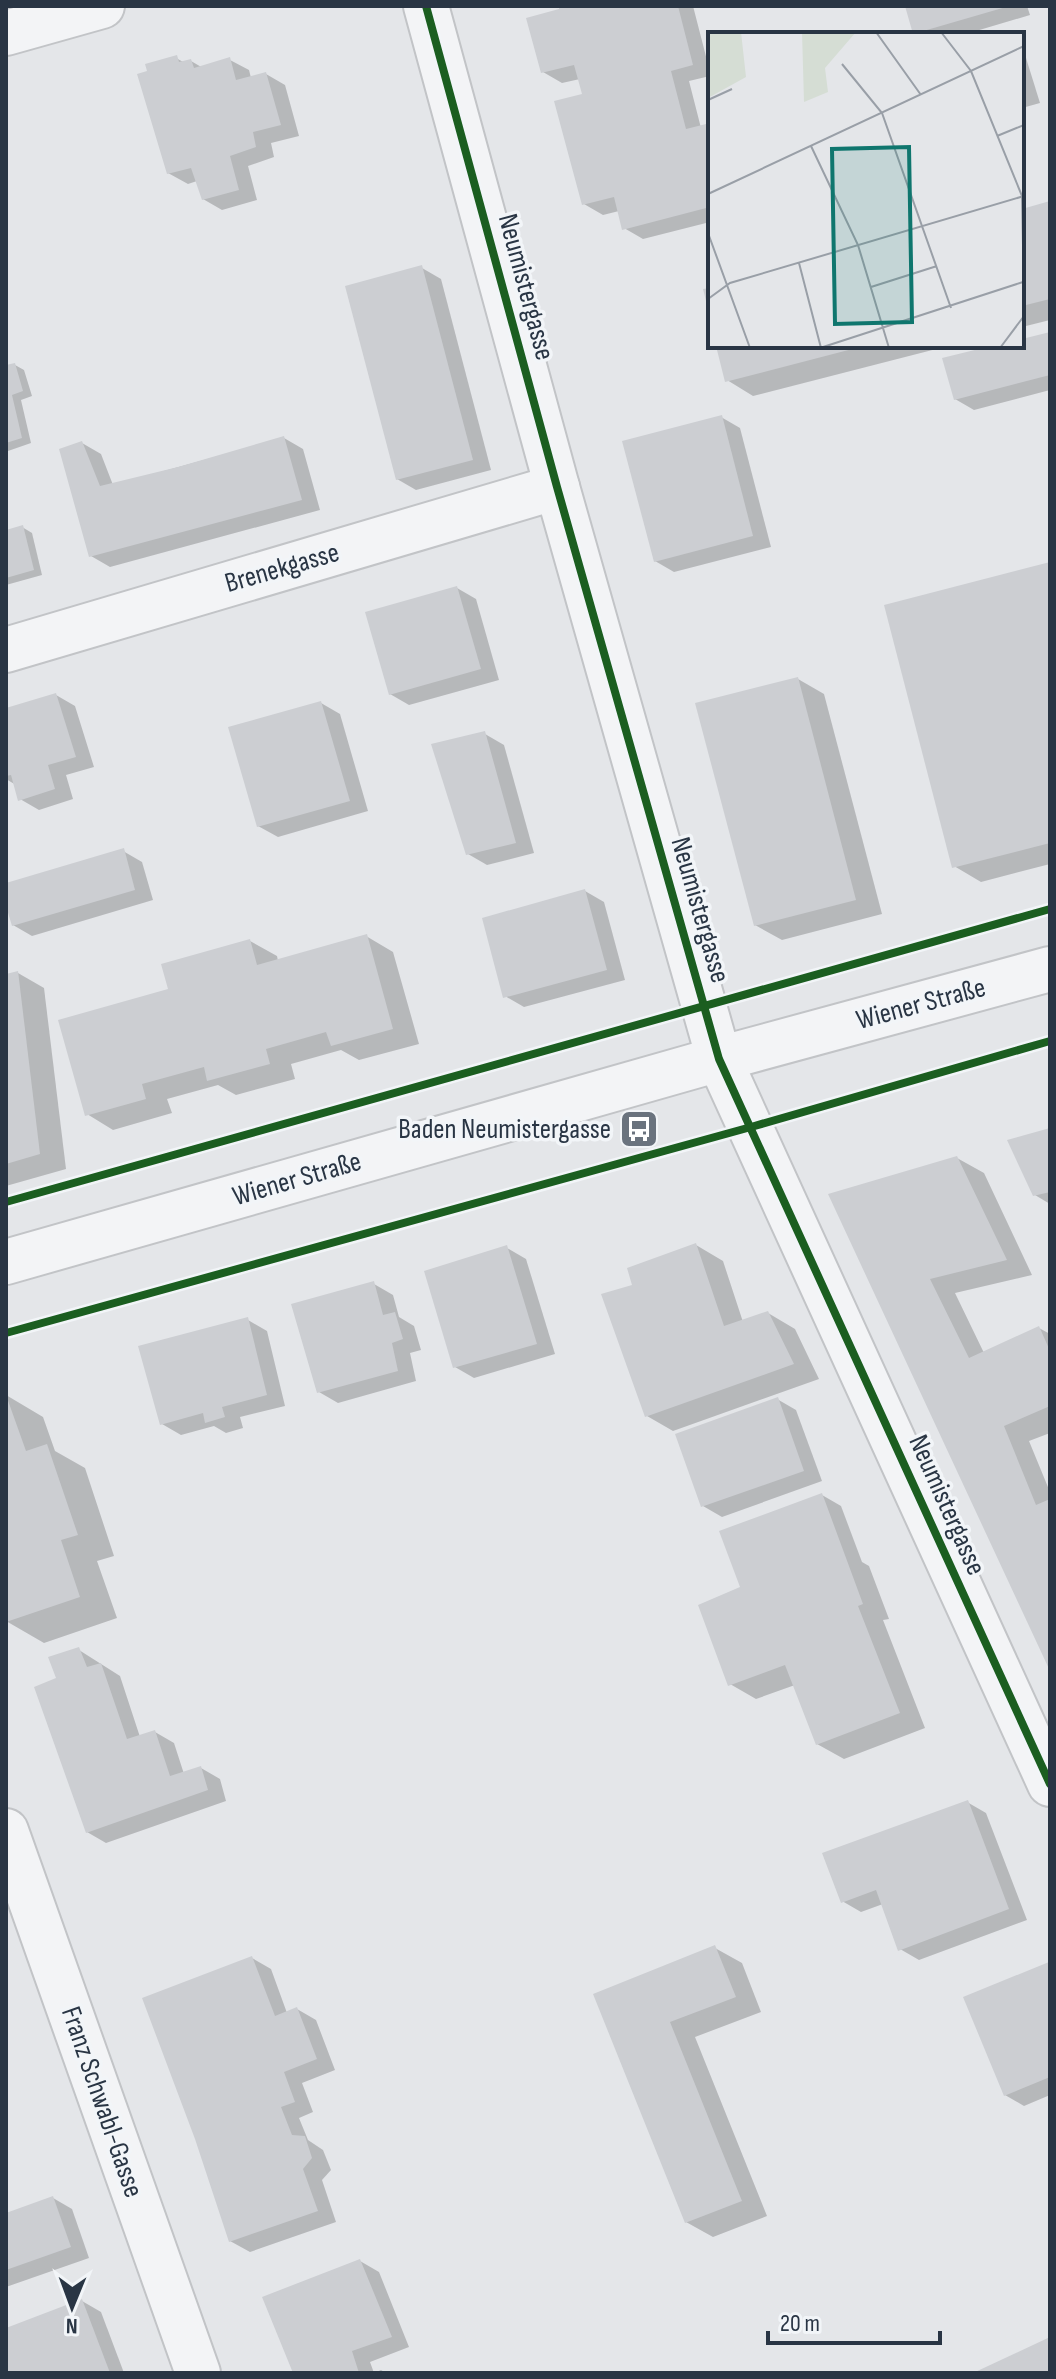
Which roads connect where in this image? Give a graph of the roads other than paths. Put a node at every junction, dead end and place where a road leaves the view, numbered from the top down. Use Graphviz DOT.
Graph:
graph roads {
  1 [pos="102,6"];
  2 [pos="426,6"];
  3 [pos="6,33"];
  4 [pos="557,487"];
  5 [pos="6,650"];
  6 [pos="1050,969"];
  7 [pos="719,1059"];
  8 [pos="6,1262"];
  9 [pos="1050,1784"];
  10 [pos="6,1831"];
  11 [pos="198,2373"];
  1 -- 3 [label="street"];
  2 -- 4 [label="street, Neumistergasse"];
  4 -- 5 [label="street, Brenekgasse"];
  4 -- 7 [label="street, Neumistergasse"];
  6 -- 7 [label="street, Wiener Straße"];
  7 -- 8 [label="street, Wiener Straße"];
  7 -- 9 [label="street, Neumistergasse"];
  10 -- 11 [label="street, Franz Schwabl-Gasse"];
}
